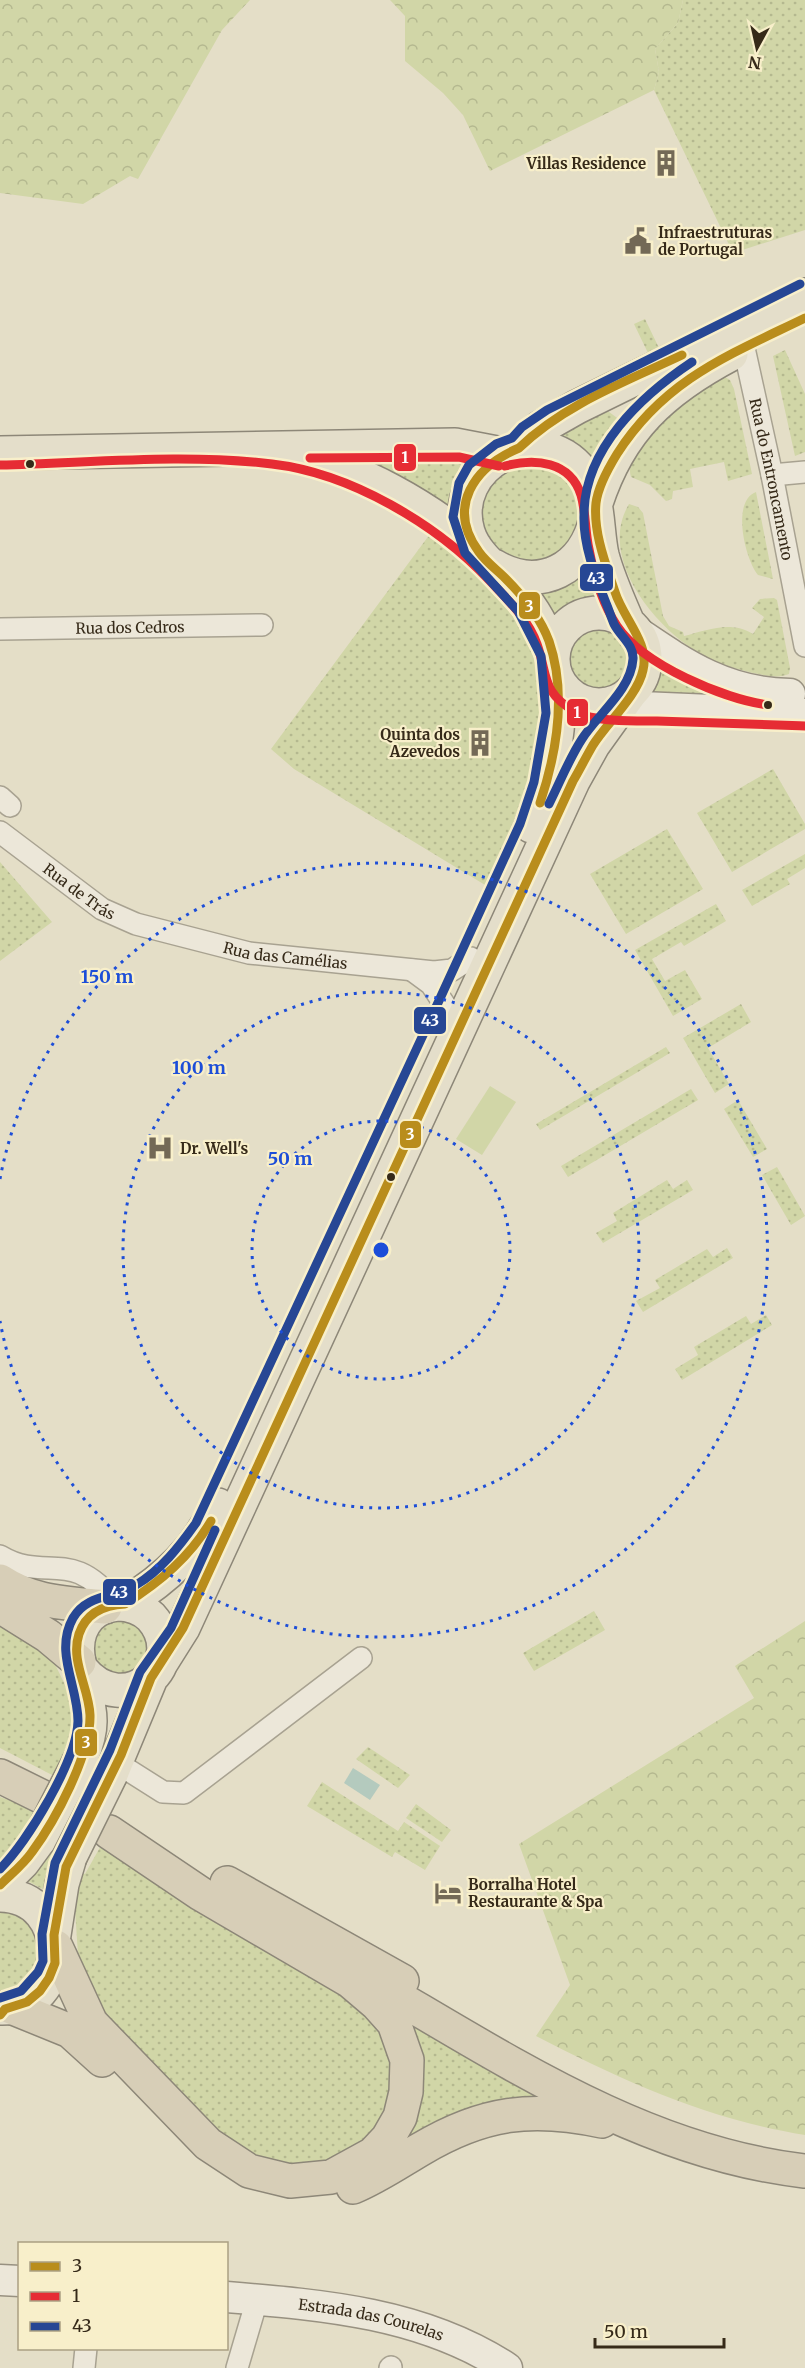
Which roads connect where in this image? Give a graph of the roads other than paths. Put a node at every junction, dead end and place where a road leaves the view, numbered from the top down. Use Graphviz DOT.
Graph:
graph roads {
  1 [pos="805,295"];
  2 [pos="805,318"];
  3 [pos="744,348"];
  4 [pos="553,420"];
  5 [pos="449,445"];
  6 [pos="191,448"];
  7 [pos="511,451"];
  8 [pos="0,453"];
  9 [pos="805,472"];
  10 [pos="772,475"];
  11 [pos="596,511"];
  12 [pos="483,556"];
  13 [pos="799,592"];
  14 [pos="262,625"];
  15 [pos="632,628"];
  16 [pos="0,629"];
  17 [pos="805,646"];
  18 [pos="554,665"];
  19 [pos="805,695"];
  20 [pos="615,702"];
  21 [pos="669,709"];
  22 [pos="805,714"];
  23 [pos="593,745"];
  24 [pos="0,832"];
  25 [pos="167,933"];
  26 [pos="471,958"];
  27 [pos="406,968"];
  28 [pos="448,1011"];
  29 [pos="0,1556"];
  30 [pos="0,1581"];
  31 [pos="116,1605"];
  32 [pos="0,1606"];
  33 [pos="360,1658"];
  34 [pos="80,1666"];
  35 [pos="156,1671"];
  36 [pos="0,1761"];
  37 [pos="114,1768"];
  38 [pos="0,1776"];
  39 [pos="109,1832"];
  40 [pos="0,1885"];
  41 [pos="0,1894"];
  42 [pos="55,1941"];
  43 [pos="4,2010"];
  44 [pos="663,2136"];
  45 [pos="805,2148"];
  46 [pos="805,2170"];
  47 [pos="0,2280"];
  48 [pos="18,2281"];
  49 [pos="228,2297"];
  50 [pos="257,2300"];
  51 [pos="86,2350"];
  52 [pos="84,2368"];
  53 [pos="237,2368"];
  54 [pos="507,2368"];
  1 -- 4 [label="main road"];
  2 -- 3 [label="main road"];
  3 -- 10 [label="street, Rua do Entroncamento"];
  3 -- 11 [label="main road"];
  4 -- 5 [label="main road"];
  4 -- 7 [label="main road"];
  5 -- 6 [label="main road"];
  5 -- 7 [label="main road"];
  6 -- 8 [label="main road"];
  6 -- 12 [label="main road"];
  7 -- 11 [label="main road"];
  7 -- 12 [label="main road"];
  9 -- 10 [label="street"];
  10 -- 13 [label="street, Rua do Entroncamento"];
  11 -- 12 [label="main road"];
  11 -- 15 [label="main road"];
  12 -- 18 [label="main road"];
  13 -- 17 [label="street, Rua do Entroncamento"];
  14 -- 16 [label="street, Rua dos Cedros"];
  15 -- 18 [label="main road"];
  15 -- 19 [label="main road"];
  15 -- 20 [label="main road"];
  18 -- 20 [label="main road"];
  18 -- 26 [label="main road"];
  20 -- 21 [label="main road"];
  20 -- 23 [label="main road"];
  21 -- 22 [label="main road"];
  21 -- 23 [label="main road"];
  23 -- 35 [label="main road"];
  24 -- 25 [label="street, Rua de Trás"];
  25 -- 27 [label="street, Rua das Camélias"];
  26 -- 27 [label="street, Rua das Camélias"];
  26 -- 28 [label="main road"];
  27 -- 28 [label="street"];
  28 -- 31 [label="main road"];
  29 -- 31 [label="street"];
  30 -- 31 [label="highway"];
  31 -- 34 [label="main road"];
  31 -- 35 [label="main road"];
  32 -- 34 [label="highway"];
  33 -- 37 [label="street"];
  34 -- 35 [label="main road"];
  34 -- 40 [label="main road, bridge"];
  35 -- 37 [label="main road"];
  36 -- 45 [label="highway"];
  37 -- 42 [label="main road, bridge"];
  38 -- 39 [label="highway"];
  39 -- 42 [label="highway"];
  39 -- 44 [label="highway"];
  41 -- 42 [label="main road"];
  42 -- 43 [label="main road"];
  43 -- 44 [label="highway"];
  44 -- 46 [label="highway"];
  47 -- 48 [label="main road"];
  49 -- 50 [label="main road, Estrada das Courelas"];
  50 -- 53 [label="street"];
  50 -- 54 [label="main road, Estrada das Courelas"];
  51 -- 52 [label="street"];
}
